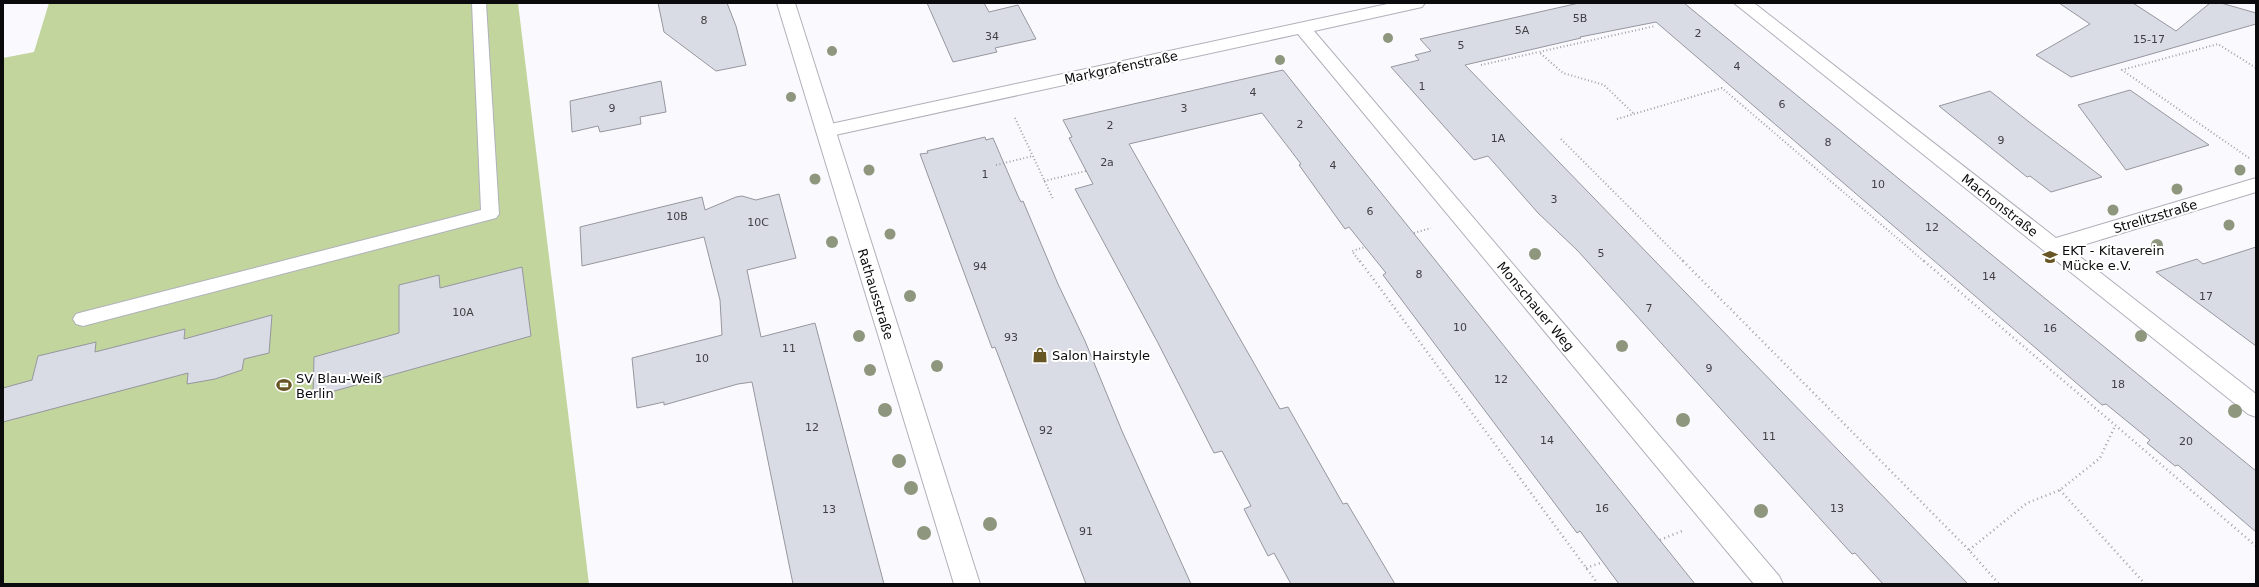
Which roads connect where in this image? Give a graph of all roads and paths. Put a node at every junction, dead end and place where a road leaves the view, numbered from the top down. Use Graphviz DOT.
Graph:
graph roads {
  1 [pos="479,3"];
  2 [pos="786,3"];
  3 [pos="1416,3"];
  4 [pos="1743,3"];
  5 [pos="1655,26"];
  6 [pos="1302,28"];
  7 [pos="1539,52"];
  8 [pos="1481,65"];
  9 [pos="2256,68"];
  10 [pos="1012,112"];
  11 [pos="1634,113"];
  12 [pos="1618,119"];
  13 [pos="826,131"];
  14 [pos="1562,138"];
  15 [pos="1033,156"];
  16 [pos="2250,158"];
  17 [pos="996,165"];
  18 [pos="1086,171"];
  19 [pos="1044,181"];
  20 [pos="2256,185"];
  21 [pos="1053,199"];
  22 [pos="1437,226"];
  23 [pos="1414,233"];
  24 [pos="1365,247"];
  25 [pos="2053,247"];
  26 [pos="83,319"];
  27 [pos="2256,407"];
  28 [pos="2115,426"];
  29 [pos="2060,490"];
  30 [pos="1686,530"];
  31 [pos="1660,540"];
  32 [pos="2256,546"];
  33 [pos="1969,550"];
  34 [pos="1603,562"];
  35 [pos="1586,568"];
  36 [pos="967,584"];
  37 [pos="1598,584"];
  38 [pos="1770,584"];
  39 [pos="2000,584"];
  40 [pos="2145,584"];
  1 -- 26 [label="lane"];
  2 -- 13 [label="street, Rathausstraße"];
  3 -- 6 [label="street, Markgrafenstraße"];
  4 -- 25 [label="street, Machonstraße"];
  5 -- 7 [label="path"];
  6 -- 13 [label="street, Markgrafenstraße"];
  6 -- 38 [label="street, Monschauer Weg"];
  7 -- 8 [label="path"];
  7 -- 11 [label="path"];
  9 -- 16 [label="path"];
  10 -- 15 [label="path"];
  11 -- 12 [label="path"];
  11 -- 28 [label="path"];
  13 -- 36 [label="street, Rathausstraße"];
  14 -- 33 [label="path"];
  15 -- 17 [label="path"];
  15 -- 19 [label="path"];
  18 -- 19 [label="path"];
  19 -- 21 [label="path"];
  20 -- 25 [label="street, Strelitzstraße"];
  22 -- 23 [label="path"];
  24 -- 35 [label="path"];
  25 -- 27 [label="street, Machonstraße"];
  28 -- 29 [label="path"];
  28 -- 32 [label="path"];
  29 -- 33 [label="path"];
  29 -- 40 [label="path"];
  30 -- 31 [label="path"];
  33 -- 39 [label="path"];
  34 -- 35 [label="path"];
  35 -- 37 [label="path"];
}
